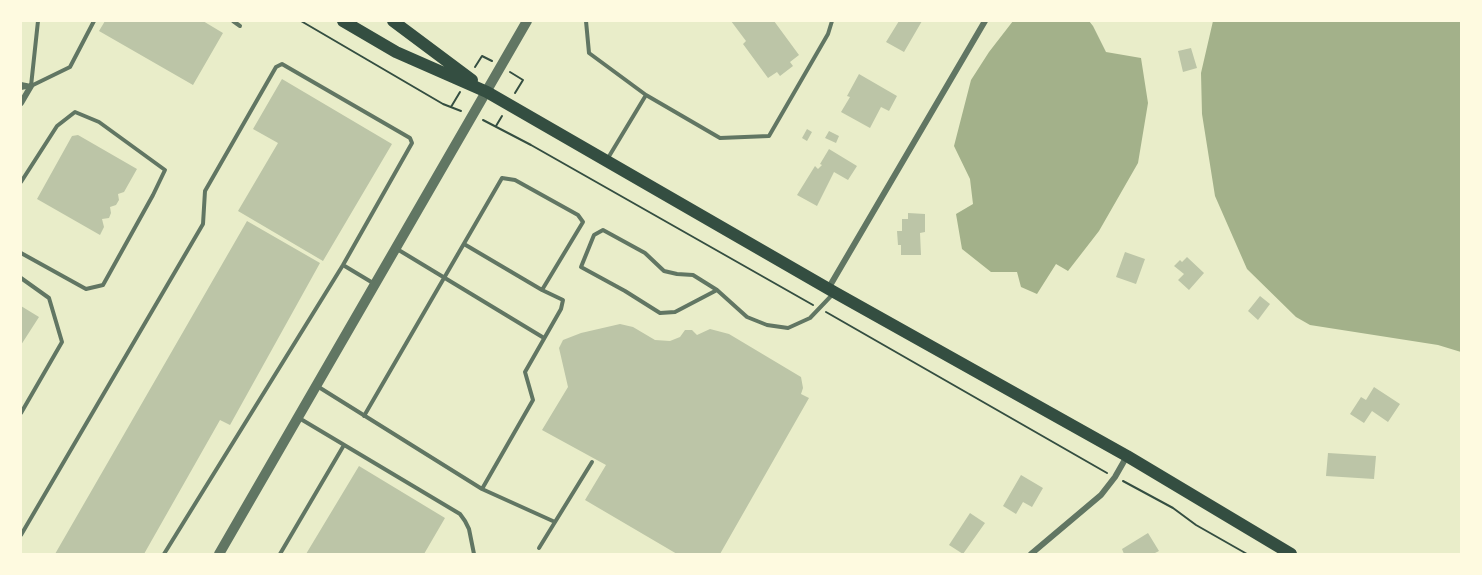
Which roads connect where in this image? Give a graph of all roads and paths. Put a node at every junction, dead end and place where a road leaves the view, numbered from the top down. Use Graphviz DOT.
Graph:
graph roads {
  1 [pos="38,21"];
  2 [pos="94,21"];
  3 [pos="233,21"];
  4 [pos="302,21"];
  5 [pos="343,21"];
  6 [pos="393,21"];
  7 [pos="527,21"];
  8 [pos="586,21"];
  9 [pos="832,21"];
  10 [pos="985,21"];
  11 [pos="240,26"];
  12 [pos="21,86"];
  13 [pos="31,86"];
  14 [pos="487,92"];
  15 [pos="646,95"];
  16 [pos="21,103"];
  17 [pos="451,107"];
  18 [pos="496,126"];
  19 [pos="606,161"];
  20 [pos="21,182"];
  21 [pos="464,244"];
  22 [pos="396,249"];
  23 [pos="21,253"];
  24 [pos="343,265"];
  25 [pos="21,278"];
  26 [pos="444,278"];
  27 [pos="375,285"];
  28 [pos="542,290"];
  29 [pos="717,290"];
  30 [pos="831,290"];
  31 [pos="819,308"];
  32 [pos="544,338"];
  33 [pos="317,386"];
  34 [pos="21,413"];
  35 [pos="364,416"];
  36 [pos="298,417"];
  37 [pos="344,445"];
  38 [pos="1127,456"];
  39 [pos="592,462"];
  40 [pos="1115,477"];
  41 [pos="482,489"];
  42 [pos="555,522"];
  43 [pos="21,535"];
  44 [pos="539,548"];
  45 [pos="164,554"];
  46 [pos="219,554"];
  47 [pos="280,554"];
  48 [pos="474,554"];
  49 [pos="1031,554"];
  50 [pos="1247,554"];
  51 [pos="1291,554"];
  1 -- 13 [label="lane"];
  2 -- 13 [label="lane"];
  3 -- 11 [label="lane"];
  4 -- 17 [label="path"];
  5 -- 14 [label="main road"];
  6 -- 14 [label="main road"];
  7 -- 14 [label="street"];
  8 -- 15 [label="lane"];
  9 -- 15 [label="lane"];
  10 -- 30 [label="street"];
  12 -- 13 [label="lane"];
  13 -- 16 [label="street"];
  14 -- 19 [label="main road"];
  14 -- 22 [label="street"];
  15 -- 19 [label="lane"];
  18 -- 31 [label="path"];
  19 -- 30 [label="main road"];
  20 -- 23 [label="lane"];
  21 -- 26 [label="lane"];
  21 -- 28 [label="lane"];
  21 -- 28 [label="lane"];
  22 -- 26 [label="lane"];
  22 -- 27 [label="street"];
  24 -- 27 [label="lane"];
  24 -- 43 [label="lane"];
  24 -- 45 [label="lane"];
  25 -- 34 [label="lane"];
  26 -- 32 [label="lane"];
  26 -- 35 [label="lane"];
  27 -- 33 [label="street"];
  28 -- 32 [label="lane"];
  29 -- 29 [label="lane"];
  29 -- 31 [label="lane"];
  30 -- 31 [label="lane"];
  30 -- 38 [label="main road"];
  31 -- 40 [label="path"];
  32 -- 41 [label="lane"];
  33 -- 35 [label="lane"];
  33 -- 36 [label="street"];
  35 -- 41 [label="lane"];
  36 -- 37 [label="lane"];
  36 -- 46 [label="street"];
  37 -- 47 [label="lane"];
  37 -- 48 [label="lane"];
  38 -- 40 [label="street"];
  38 -- 51 [label="main road"];
  39 -- 42 [label="lane"];
  40 -- 49 [label="street"];
  40 -- 50 [label="path"];
  41 -- 42 [label="lane"];
  42 -- 44 [label="lane"];
}
